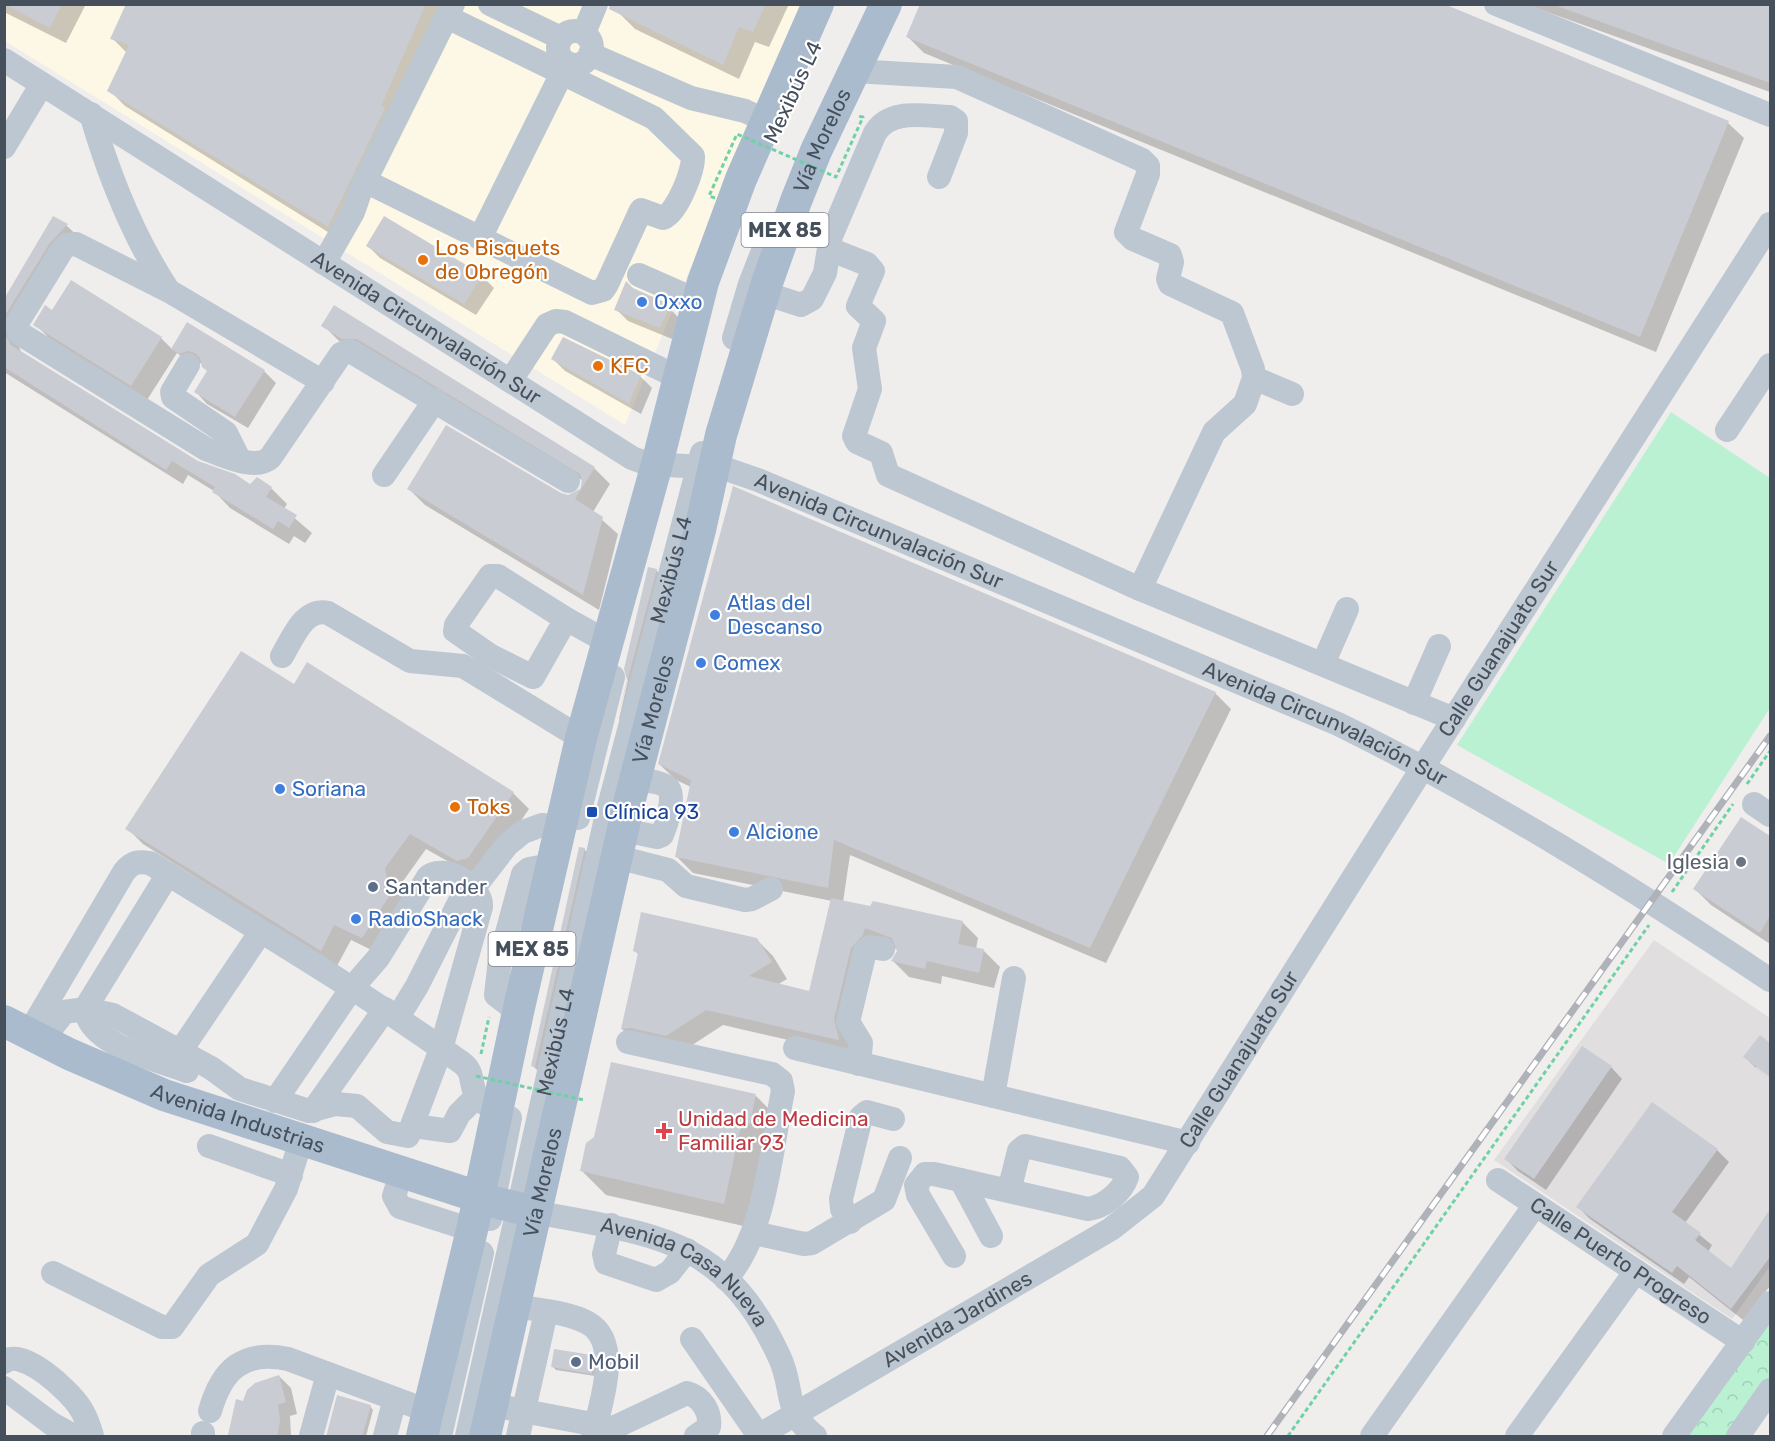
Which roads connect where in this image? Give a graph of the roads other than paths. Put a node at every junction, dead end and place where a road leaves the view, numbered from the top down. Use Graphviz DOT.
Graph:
graph roads {
  1 [pos="490,4"];
  2 [pos="597,4"];
  3 [pos="818,4"];
  4 [pos="835,4"];
  5 [pos="869,4"];
  6 [pos="886,4"];
  7 [pos="1496,4"];
  8 [pos="450,11"];
  9 [pos="578,42"];
  10 [pos="4,60"];
  11 [pos="565,68"];
  12 [pos="854,71"];
  13 [pos="42,84"];
  14 [pos="91,114"];
  15 [pos="1770,114"];
  16 [pos="766,121"];
  17 [pos="4,147"];
  18 [pos="939,177"];
  19 [pos="365,181"];
  20 [pos="1770,224"];
  21 [pos="480,238"];
  22 [pos="829,249"];
  23 [pos="324,263"];
  24 [pos="639,275"];
  25 [pos="169,291"];
  26 [pos="764,292"];
  27 [pos="698,302"];
  28 [pos="188,365"];
  29 [pos="1770,365"];
  30 [pos="679,378"];
  31 [pos="1254,378"];
  32 [pos="511,380"];
  33 [pos="322,382"];
  34 [pos="1292,394"];
  35 [pos="435,399"];
  36 [pos="1727,430"];
  37 [pos="239,459"];
  38 [pos="665,465"];
  39 [pos="706,467"];
  40 [pos="384,475"];
  41 [pos="568,482"];
  42 [pos="1140,589"];
  43 [pos="1347,609"];
  44 [pos="566,619"];
  45 [pos="606,641"];
  46 [pos="1439,646"];
  47 [pos="282,656"];
  48 [pos="1323,664"];
  49 [pos="1414,703"];
  50 [pos="1454,719"];
  51 [pos="581,738"];
  52 [pos="1423,767"];
  53 [pos="560,827"];
  54 [pos="620,844"];
  55 [pos="168,874"];
  56 [pos="474,886"];
  57 [pos="771,889"];
  58 [pos="260,933"];
  59 [pos="883,949"];
  60 [pos="1014,978"];
  61 [pos="1770,980"];
  62 [pos="352,988"];
  63 [pos="85,1009"];
  64 [pos="398,1018"];
  65 [pos="25,1031"];
  66 [pos="628,1042"];
  67 [pos="795,1048"];
  68 [pos="441,1049"];
  69 [pos="176,1059"];
  70 [pos="859,1064"];
  71 [pos="483,1095"];
  72 [pos="993,1096"];
  73 [pos="274,1101"];
  74 [pos="314,1111"];
  75 [pos="236,1119"];
  76 [pos="893,1119"];
  77 [pos="414,1126"];
  78 [pos="301,1140"];
  79 [pos="1188,1143"];
  80 [pos="209,1146"];
  81 [pos="900,1158"];
  82 [pos="402,1171"];
  83 [pos="291,1175"];
  84 [pos="961,1180"];
  85 [pos="1498,1180"];
  86 [pos="1009,1191"];
  87 [pos="1153,1196"];
  88 [pos="1535,1204"];
  89 [pos="507,1205"];
  90 [pos="1096,1208"];
  91 [pos="850,1222"];
  92 [pos="611,1225"];
  93 [pos="1110,1229"];
  94 [pos="472,1230"];
  95 [pos="754,1233"];
  96 [pos="991,1236"];
  97 [pos="687,1250"];
  98 [pos="954,1256"];
  99 [pos="1636,1271"];
  100 [pos="52,1273"];
  101 [pos="726,1279"];
  102 [pos="1770,1303"];
  103 [pos="515,1306"];
  104 [pos="546,1312"];
  105 [pos="692,1339"];
  106 [pos="1743,1342"];
  107 [pos="7,1360"];
  108 [pos="328,1374"];
  109 [pos="4,1388"];
  110 [pos="1770,1390"];
  111 [pos="395,1399"];
  112 [pos="492,1405"];
  113 [pos="524,1412"];
  114 [pos="794,1416"];
  115 [pos="205,1427"];
  116 [pos="430,1428"];
  117 [pos="594,1432"];
  118 [pos="758,1436"];
  119 [pos="75,1437"];
  120 [pos="92,1437"];
  121 [pos="311,1437"];
  122 [pos="385,1437"];
  123 [pos="467,1437"];
  124 [pos="484,1437"];
  125 [pos="518,1437"];
  126 [pos="696,1437"];
  127 [pos="815,1437"];
  128 [pos="1372,1437"];
  129 [pos="1517,1437"];
  130 [pos="1674,1437"];
  131 [pos="1738,1437"];
  1 -- 9 [label="street"];
  2 -- 9 [label="street"];
  3 -- 16 [label="main road, Vía Morelos / MEX 85"];
  4 -- 38 [label="street, Mexibús L4"];
  5 -- 39 [label="street, Mexibús L4"];
  6 -- 12 [label="main road, Vía Morelos / MEX 85"];
  7 -- 15 [label="street"];
  8 -- 11 [label="street"];
  8 -- 19 [label="street"];
  9 -- 11 [label="street"];
  9 -- 16 [label="street"];
  10 -- 13 [label="street, Avenida Circunvalación Sur"];
  11 -- 21 [label="street"];
  11 -- 21 [label="street"];
  12 -- 26 [label="main road, Vía Morelos / MEX 85"];
  12 -- 31 [label="street"];
  13 -- 14 [label="street, Avenida Circunvalación Sur"];
  13 -- 17 [label="street"];
  14 -- 23 [label="street, Avenida Circunvalación Sur"];
  14 -- 25 [label="street"];
  16 -- 27 [label="main road, Vía Morelos / MEX 85"];
  18 -- 22 [label="street"];
  19 -- 21 [label="street"];
  19 -- 23 [label="street"];
  20 -- 50 [label="street, Calle Guanajuato Sur"];
  22 -- 26 [label="street"];
  22 -- 42 [label="street"];
  23 -- 32 [label="street, Avenida Circunvalación Sur"];
  24 -- 27 [label="street"];
  25 -- 33 [label="street"];
  25 -- 37 [label="street"];
  26 -- 39 [label="main road, Vía Morelos / MEX 85"];
  27 -- 30 [label="main road, Vía Morelos / MEX 85"];
  28 -- 37 [label="street"];
  29 -- 36 [label="street"];
  30 -- 32 [label="street"];
  30 -- 38 [label="main road, Vía Morelos / MEX 85"];
  31 -- 34 [label="street"];
  31 -- 42 [label="street"];
  32 -- 38 [label="street, Avenida Circunvalación Sur"];
  33 -- 35 [label="street"];
  33 -- 37 [label="street"];
  35 -- 40 [label="street"];
  35 -- 41 [label="street"];
  38 -- 39 [label="street, Avenida Circunvalación Sur"];
  38 -- 45 [label="main road, Vía Morelos / MEX 85"];
  38 -- 89 [label="street, Mexibús L4"];
  39 -- 52 [label="street, Avenida Circunvalación Sur"];
  39 -- 54 [label="main road, Vía Morelos / MEX 85"];
  39 -- 89 [label="street, Mexibús L4"];
  42 -- 48 [label="street"];
  43 -- 48 [label="street"];
  44 -- 44 [label="street"];
  44 -- 45 [label="street"];
  45 -- 51 [label="main road, Vía Morelos / MEX 85"];
  46 -- 49 [label="street"];
  47 -- 51 [label="street"];
  48 -- 49 [label="street"];
  49 -- 50 [label="street"];
  50 -- 52 [label="street, Calle Guanajuato Sur"];
  51 -- 53 [label="main road, Vía Morelos / MEX 85"];
  52 -- 61 [label="street, Avenida Circunvalación Sur"];
  52 -- 79 [label="street, Calle Guanajuato Sur"];
  53 -- 56 [label="street"];
  53 -- 71 [label="main road, Vía Morelos / MEX 85"];
  54 -- 57 [label="street"];
  54 -- 89 [label="main road, Vía Morelos / MEX 85"];
  55 -- 58 [label="street"];
  55 -- 63 [label="street"];
  55 -- 65 [label="street"];
  56 -- 62 [label="street"];
  56 -- 64 [label="street"];
  56 -- 68 [label="street"];
  58 -- 62 [label="street"];
  58 -- 69 [label="street"];
  59 -- 70 [label="street"];
  60 -- 72 [label="street"];
  62 -- 64 [label="street"];
  62 -- 73 [label="street"];
  63 -- 65 [label="street"];
  63 -- 69 [label="street"];
  64 -- 68 [label="street"];
  64 -- 74 [label="street"];
  65 -- 75 [label="main road, Avenida Industrias"];
  66 -- 95 [label="street"];
  67 -- 70 [label="street"];
  68 -- 71 [label="street"];
  68 -- 77 [label="street"];
  69 -- 73 [label="street"];
  69 -- 75 [label="street"];
  70 -- 72 [label="street"];
  71 -- 77 [label="street"];
  71 -- 89 [label="main road, Vía Morelos / MEX 85"];
  72 -- 79 [label="street"];
  73 -- 74 [label="street"];
  74 -- 77 [label="street"];
  75 -- 78 [label="main road, Avenida Industrias"];
  76 -- 91 [label="street"];
  78 -- 82 [label="main road, Avenida Industrias"];
  78 -- 83 [label="street"];
  79 -- 87 [label="street, Calle Guanajuato Sur"];
  80 -- 83 [label="street"];
  81 -- 91 [label="street"];
  82 -- 89 [label="main road, Avenida Industrias"];
  82 -- 94 [label="street"];
  83 -- 100 [label="street"];
  84 -- 86 [label="street"];
  84 -- 96 [label="street"];
  84 -- 98 [label="street"];
  85 -- 88 [label="street, Calle Puerto Progreso"];
  86 -- 90 [label="street"];
  86 -- 90 [label="street"];
  87 -- 93 [label="street, Avenida Jardines"];
  88 -- 99 [label="street, Calle Puerto Progreso"];
  88 -- 128 [label="street"];
  89 -- 92 [label="street, Avenida Casa Nueva"];
  89 -- 94 [label="main road, Vía Morelos / MEX 85"];
  89 -- 103 [label="main road, Vía Morelos / MEX 85"];
  89 -- 116 [label="street, Mexibús L4"];
  89 -- 123 [label="street, Mexibús L4"];
  90 -- 93 [label="street"];
  91 -- 95 [label="street"];
  92 -- 97 [label="street, Avenida Casa Nueva"];
  92 -- 97 [label="street"];
  93 -- 114 [label="street, Avenida Jardines"];
  94 -- 116 [label="main road, Vía Morelos / MEX 85"];
  95 -- 101 [label="street"];
  97 -- 101 [label="street, Avenida Casa Nueva"];
  99 -- 106 [label="street, Calle Puerto Progreso"];
  99 -- 129 [label="street"];
  101 -- 114 [label="street, Avenida Casa Nueva"];
  102 -- 106 [label="street"];
  103 -- 104 [label="street"];
  103 -- 112 [label="main road, Vía Morelos / MEX 85"];
  104 -- 113 [label="street"];
  104 -- 117 [label="street"];
  105 -- 118 [label="street"];
  106 -- 130 [label="street"];
  107 -- 120 [label="street"];
  108 -- 111 [label="street"];
  108 -- 115 [label="street"];
  108 -- 121 [label="street"];
  109 -- 119 [label="street"];
  110 -- 131 [label="street"];
  111 -- 116 [label="street"];
  111 -- 122 [label="street"];
  112 -- 113 [label="street"];
  112 -- 124 [label="main road, Vía Morelos / MEX 85"];
  113 -- 117 [label="street"];
  113 -- 125 [label="street"];
  114 -- 118 [label="street, Avenida Jardines"];
  114 -- 127 [label="street"];
  117 -- 126 [label="street"];
}
